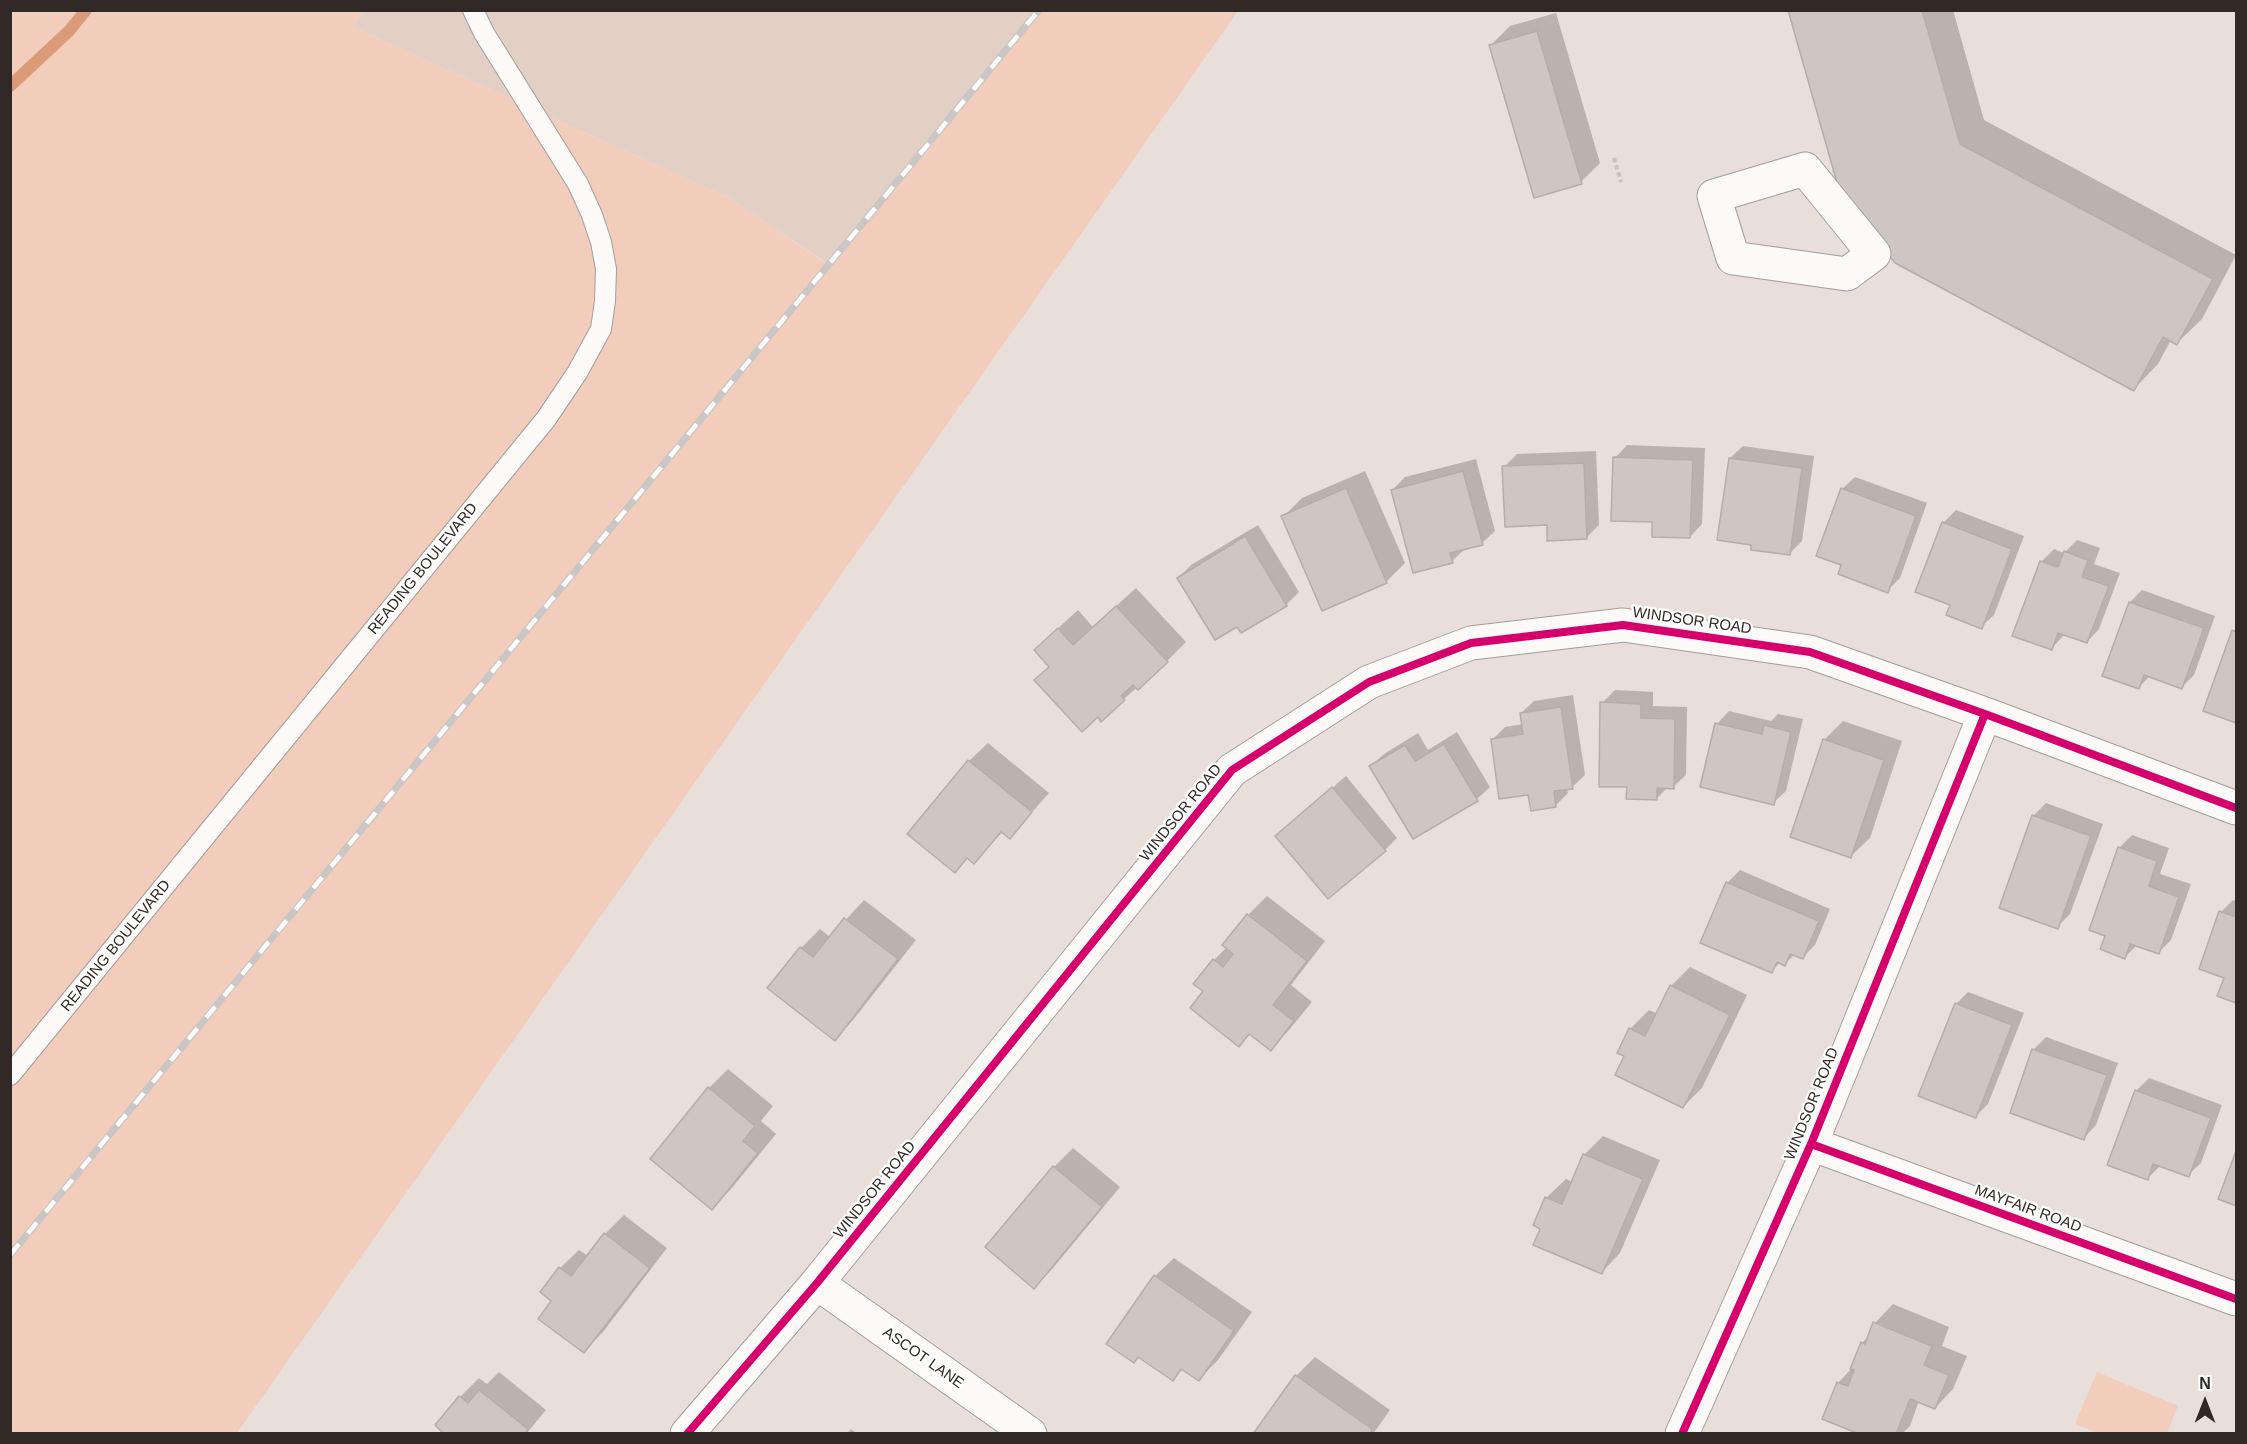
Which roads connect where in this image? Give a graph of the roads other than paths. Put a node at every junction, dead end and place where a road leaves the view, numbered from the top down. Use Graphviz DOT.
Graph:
graph roads {
  1 [pos="473,10"];
  2 [pos="1714,196"];
  3 [pos="1985,714"];
  4 [pos="2236,807"];
  5 [pos="10,1075"];
  6 [pos="1811,1144"];
  7 [pos="817,1283"];
  8 [pos="2236,1299"];
  9 [pos="687,1434"];
  10 [pos="1030,1434"];
  11 [pos="1682,1434"];
  1 -- 5 [label="lane, READING BOULEVARD"];
  2 -- 2 [label="street"];
  3 -- 4 [label="street, WINDSOR ROAD"];
  3 -- 6 [label="street, WINDSOR ROAD"];
  3 -- 7 [label="street, WINDSOR ROAD"];
  6 -- 8 [label="street, MAYFAIR ROAD"];
  6 -- 11 [label="street, WINDSOR ROAD"];
  7 -- 9 [label="street, WINDSOR ROAD"];
  7 -- 10 [label="street, ASCOT LANE"];
}
